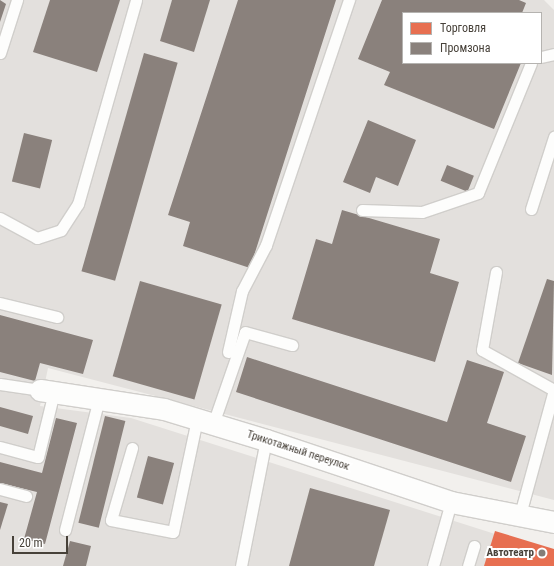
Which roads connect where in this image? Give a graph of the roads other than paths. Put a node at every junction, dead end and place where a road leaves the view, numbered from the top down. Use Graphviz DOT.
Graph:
graph roads {
  1 [pos="17,0"];
  2 [pos="136,0"];
  3 [pos="349,0"];
  4 [pos="0,54"];
  5 [pos="554,54"];
  6 [pos="542,57"];
  7 [pos="531,64"];
  8 [pos="554,137"];
  9 [pos="531,208"];
  10 [pos="362,210"];
  11 [pos="0,218"];
  12 [pos="496,272"];
  13 [pos="0,303"];
  14 [pos="58,317"];
  15 [pos="292,345"];
  16 [pos="228,352"];
  17 [pos="0,384"];
  18 [pos="47,391"];
  19 [pos="98,399"];
  20 [pos="205,422"];
  21 [pos="266,440"];
  22 [pos="0,447"];
  23 [pos="132,448"];
  24 [pos="0,489"];
  25 [pos="26,496"];
  26 [pos="451,502"];
  27 [pos="520,514"];
  28 [pos="554,522"];
  29 [pos="65,530"];
  30 [pos="474,546"];
  31 [pos="241,566"];
  32 [pos="433,566"];
  33 [pos="468,566"];
  1 -- 4 [label="lane"];
  2 -- 11 [label="lane"];
  3 -- 16 [label="lane"];
  5 -- 6 [label="lane"];
  7 -- 10 [label="lane"];
  8 -- 9 [label="lane"];
  12 -- 27 [label="lane"];
  13 -- 14 [label="lane"];
  15 -- 20 [label="lane"];
  17 -- 18 [label="lane"];
  18 -- 19 [label="street, Трикотажный переулок"];
  18 -- 22 [label="lane"];
  19 -- 20 [label="street, Трикотажный переулок"];
  19 -- 29 [label="lane"];
  20 -- 21 [label="street, Трикотажный переулок"];
  20 -- 23 [label="lane"];
  21 -- 26 [label="street, Трикотажный переулок"];
  21 -- 31 [label="lane"];
  24 -- 25 [label="lane"];
  26 -- 27 [label="street, Трикотажный переулок"];
  26 -- 32 [label="lane"];
  27 -- 28 [label="street, Трикотажный переулок"];
  30 -- 33 [label="lane"];
}
